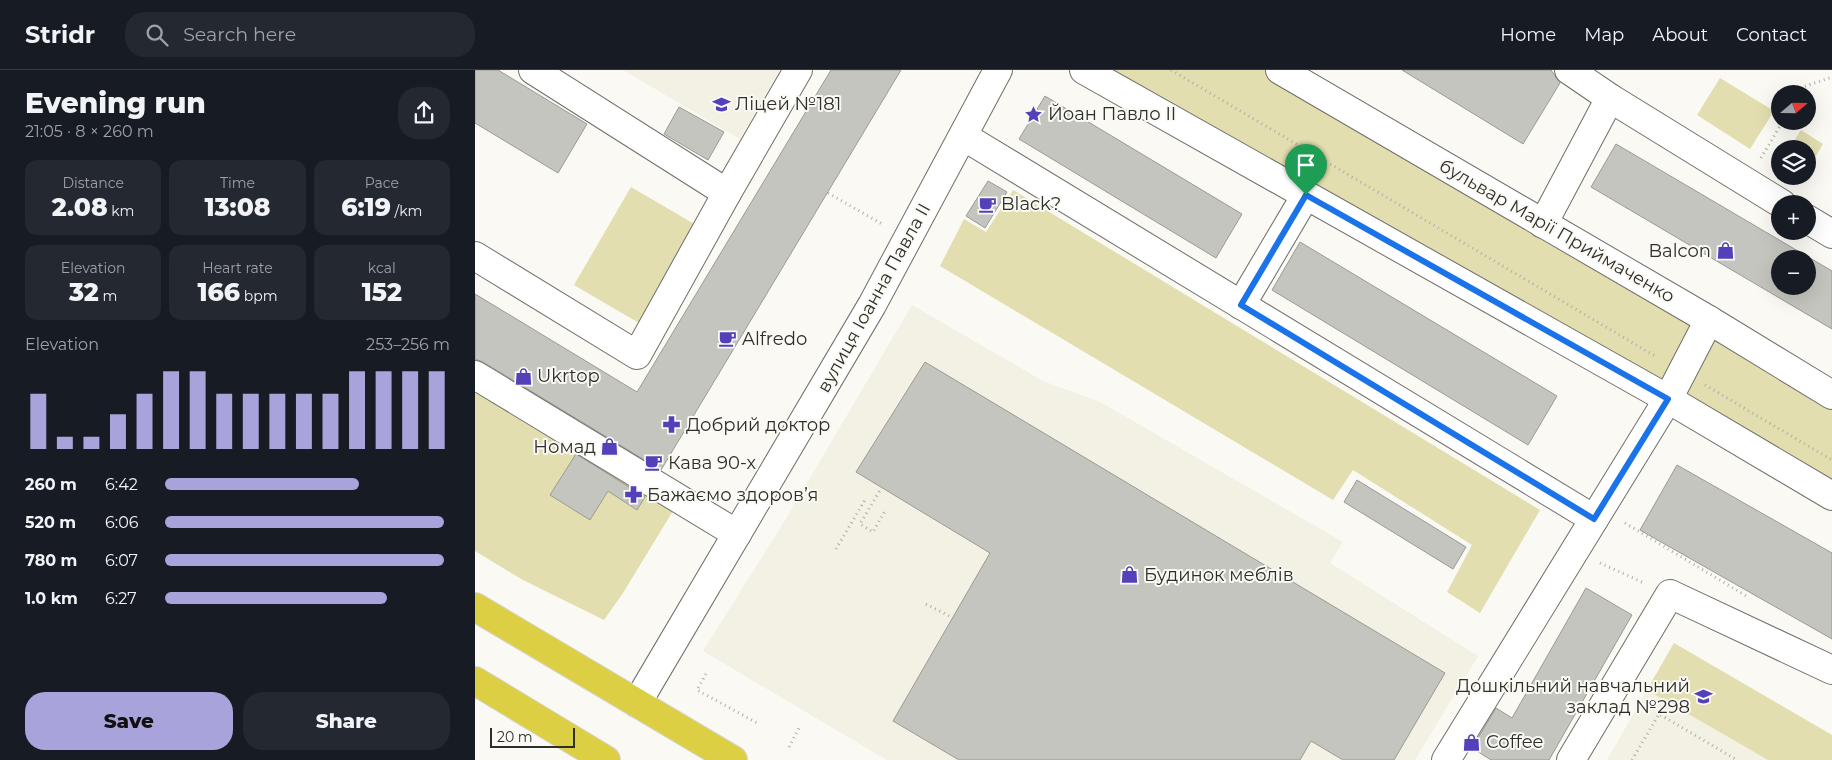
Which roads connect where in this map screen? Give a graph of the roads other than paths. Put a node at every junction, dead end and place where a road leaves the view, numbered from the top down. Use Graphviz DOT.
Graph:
graph roads {
  1 [pos="533,70"];
  2 [pos="798,70"];
  3 [pos="998,70"];
  4 [pos="1084,70"];
  5 [pos="1280,70"];
  6 [pos="1569,70"];
  7 [pos="1609,98"];
  8 [pos="963,136"];
  9 [pos="727,193"];
  10 [pos="1306,195"];
  11 [pos="1771,197"];
  12 [pos="1543,224"];
  13 [pos="1816,224"];
  14 [pos="1832,234"];
  15 [pos="475,256"];
  16 [pos="1241,305"];
  17 [pos="1709,320"];
  18 [pos="475,375"];
  19 [pos="1832,395"];
  20 [pos="1668,399"];
  21 [pos="1832,496"];
  22 [pos="1597,514"];
  23 [pos="737,534"];
  24 [pos="475,607"];
  25 [pos="1832,670"];
  26 [pos="475,681"];
  27 [pos="637,703"];
  28 [pos="579,753"];
  29 [pos="606,760"];
  30 [pos="733,760"];
  31 [pos="1446,760"];
  32 [pos="1571,760"];
  1 -- 9 [label="street"];
  2 -- 9 [label="street"];
  3 -- 8 [label="street, вулиця Іоанна Павла II"];
  4 -- 10 [label="street"];
  5 -- 12 [label="street, бульвар Марії Приймаченко"];
  6 -- 7 [label="street"];
  7 -- 11 [label="street"];
  7 -- 12 [label="street"];
  8 -- 16 [label="street"];
  8 -- 23 [label="street, вулиця Іоанна Павла II"];
  9 -- 15 [label="street"];
  10 -- 16 [label="street"];
  10 -- 20 [label="street"];
  12 -- 17 [label="street, бульвар Марії Приймаченко"];
  13 -- 14 [label="street"];
  16 -- 22 [label="street"];
  17 -- 19 [label="street, бульвар Марії Приймаченко"];
  17 -- 20 [label="street"];
  18 -- 23 [label="street"];
  20 -- 21 [label="street"];
  20 -- 22 [label="street"];
  22 -- 31 [label="street"];
  23 -- 27 [label="street, вулиця Іоанна Павла II"];
  24 -- 27 [label="highway"];
  25 -- 32 [label="street"];
  26 -- 28 [label="highway"];
  27 -- 30 [label="highway"];
  28 -- 29 [label="highway"];
}
